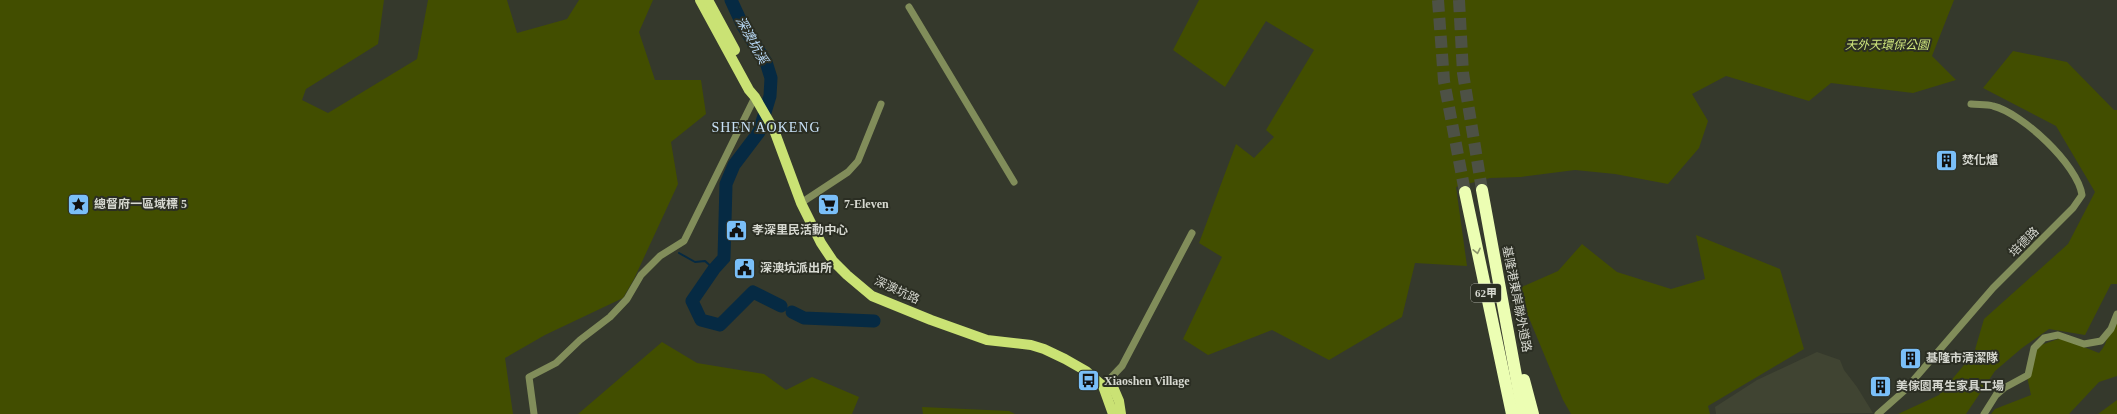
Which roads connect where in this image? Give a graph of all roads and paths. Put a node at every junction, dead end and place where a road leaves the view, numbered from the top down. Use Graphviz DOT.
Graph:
graph roads {
  1 [pos="700,0"];
  2 [pos="708,0"];
  3 [pos="909,7"];
  4 [pos="757,100"];
  5 [pos="881,104"];
  6 [pos="1971,104"];
  7 [pos="1014,182"];
  8 [pos="1482,190"];
  9 [pos="1465,192"];
  10 [pos="801,203"];
  11 [pos="1192,233"];
  12 [pos="2117,314"];
  13 [pos="1510,331"];
  14 [pos="1503,373"];
  15 [pos="1103,386"];
  16 [pos="534,414"];
  17 [pos="1113,414"];
  18 [pos="1120,414"];
  19 [pos="1504,414"];
  20 [pos="1512,414"];
  21 [pos="1523,414"];
  22 [pos="1533,414"];
  23 [pos="1878,414"];
  24 [pos="1984,414"];
  1 -- 4 [label="main road, 深澳坑路"];
  2 -- 4 [label="main road, 深澳坑路"];
  3 -- 7 [label="street"];
  4 -- 10 [label="main road, 深澳坑路"];
  4 -- 16 [label="street"];
  5 -- 10 [label="street"];
  6 -- 23 [label="street, 培德路"];
  8 -- 13 [label="highway, 基隆港東岸聯外道路 / 62甲"];
  9 -- 14 [label="highway, 62甲, one-way"];
  10 -- 15 [label="main road, 深澳坑路"];
  11 -- 15 [label="street"];
  12 -- 24 [label="street"];
  13 -- 21 [label="highway, 基隆港東岸聯外道路 / 62甲"];
  13 -- 22 [label="highway"];
  14 -- 19 [label="highway"];
  14 -- 20 [label="highway, 62甲"];
  15 -- 17 [label="main road, 深澳坑路"];
  15 -- 18 [label="main road, 深澳坑路"];
}
